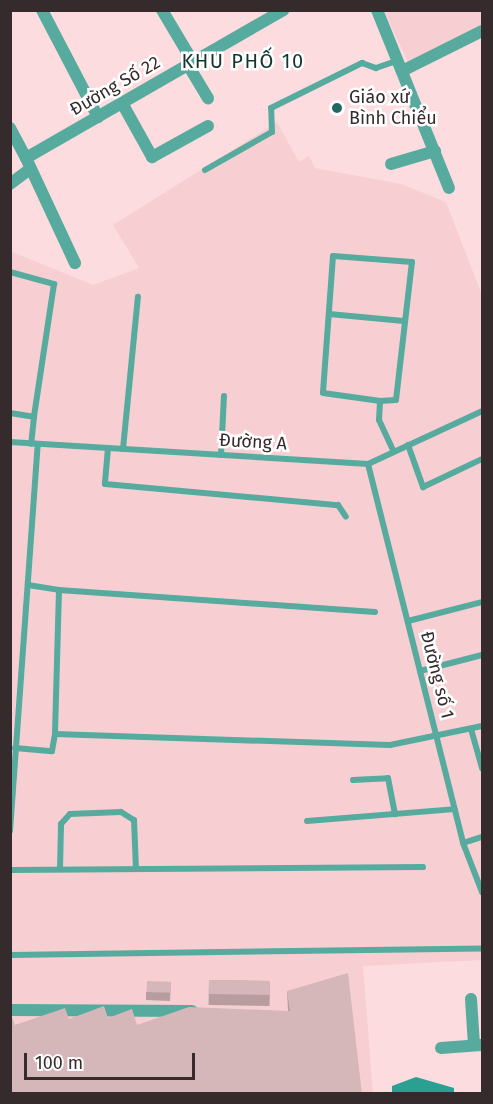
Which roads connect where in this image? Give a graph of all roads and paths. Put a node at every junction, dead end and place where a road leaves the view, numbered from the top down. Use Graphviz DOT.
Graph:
graph roads {
  1 [pos="42,10"];
  2 [pos="162,10"];
  3 [pos="283,10"];
  4 [pos="376,10"];
  5 [pos="483,31"];
  6 [pos="191,64"];
  7 [pos="402,65"];
  8 [pos="208,98"];
  9 [pos="122,103"];
  10 [pos="98,117"];
  11 [pos="208,126"];
  12 [pos="12,132"];
  13 [pos="435,151"];
  14 [pos="28,164"];
  15 [pos="391,164"];
  16 [pos="205,170"];
  17 [pos="10,184"];
  18 [pos="449,188"];
  19 [pos="75,263"];
  20 [pos="10,272"];
  21 [pos="138,297"];
  22 [pos="329,314"];
  23 [pos="404,321"];
  24 [pos="224,396"];
  25 [pos="380,401"];
  26 [pos="483,411"];
  27 [pos="10,413"];
  28 [pos="34,417"];
  29 [pos="10,442"];
  30 [pos="35,444"];
  31 [pos="408,445"];
  32 [pos="108,448"];
  33 [pos="123,449"];
  34 [pos="394,452"];
  35 [pos="220,455"];
  36 [pos="483,459"];
  37 [pos="368,464"];
  38 [pos="346,517"];
  39 [pos="28,585"];
  40 [pos="59,590"];
  41 [pos="483,602"];
  42 [pos="375,612"];
  43 [pos="408,621"];
  44 [pos="483,656"];
  45 [pos="420,671"];
  46 [pos="483,726"];
  47 [pos="471,729"];
  48 [pos="55,734"];
  49 [pos="436,736"];
  50 [pos="15,748"];
  51 [pos="483,768"];
  52 [pos="353,780"];
  53 [pos="11,800"];
  54 [pos="455,809"];
  55 [pos="395,814"];
  56 [pos="307,821"];
  57 [pos="10,831"];
  58 [pos="483,837"];
  59 [pos="463,843"];
  60 [pos="423,867"];
  61 [pos="60,869"];
  62 [pos="136,869"];
  63 [pos="10,870"];
  64 [pos="483,892"];
  65 [pos="483,948"];
  66 [pos="10,955"];
  67 [pos="471,999"];
  68 [pos="10,1010"];
  69 [pos="212,1012"];
  70 [pos="478,1045"];
  71 [pos="441,1048"];
  1 -- 10 [label="street"];
  2 -- 6 [label="street"];
  3 -- 6 [label="street, Đường Số 22"];
  4 -- 7 [label="street"];
  5 -- 7 [label="street"];
  6 -- 8 [label="street"];
  6 -- 9 [label="street, Đường Số 22"];
  7 -- 13 [label="street"];
  7 -- 16 [label="lane"];
  9 -- 10 [label="street, Đường Số 22"];
  9 -- 11 [label="street"];
  10 -- 14 [label="street, Đường Số 22"];
  12 -- 14 [label="street"];
  13 -- 15 [label="street"];
  13 -- 18 [label="street"];
  14 -- 17 [label="street, Đường Số 22"];
  14 -- 19 [label="street"];
  20 -- 28 [label="lane"];
  21 -- 33 [label="lane"];
  22 -- 23 [label="lane"];
  22 -- 23 [label="lane"];
  22 -- 25 [label="lane"];
  23 -- 25 [label="lane"];
  24 -- 35 [label="lane"];
  25 -- 34 [label="lane"];
  26 -- 31 [label="lane, Đường A"];
  27 -- 28 [label="lane"];
  28 -- 30 [label="lane"];
  29 -- 30 [label="lane, Đường A"];
  30 -- 32 [label="lane, Đường A"];
  30 -- 39 [label="lane"];
  31 -- 34 [label="lane, Đường A"];
  31 -- 36 [label="lane"];
  32 -- 33 [label="lane, Đường A"];
  32 -- 38 [label="lane"];
  33 -- 35 [label="lane, Đường A"];
  34 -- 37 [label="lane, Đường A"];
  35 -- 37 [label="lane, Đường A"];
  37 -- 43 [label="lane, Đường số 1"];
  39 -- 40 [label="lane"];
  39 -- 50 [label="lane"];
  40 -- 42 [label="lane"];
  40 -- 48 [label="lane"];
  41 -- 43 [label="lane"];
  43 -- 45 [label="lane, Đường số 1"];
  44 -- 45 [label="lane"];
  45 -- 49 [label="lane, Đường số 1"];
  46 -- 47 [label="lane"];
  47 -- 49 [label="lane"];
  47 -- 51 [label="lane"];
  48 -- 49 [label="lane"];
  48 -- 50 [label="lane"];
  49 -- 54 [label="lane, Đường số 1"];
  50 -- 53 [label="lane"];
  52 -- 55 [label="lane"];
  53 -- 57 [label="lane"];
  54 -- 55 [label="lane"];
  54 -- 59 [label="lane, Đường số 1"];
  55 -- 56 [label="lane"];
  58 -- 59 [label="lane"];
  59 -- 64 [label="lane, Đường số 1"];
  60 -- 62 [label="lane"];
  61 -- 62 [label="lane"];
  61 -- 62 [label="lane"];
  61 -- 63 [label="lane"];
  65 -- 66 [label="lane"];
  67 -- 70 [label="street"];
  68 -- 69 [label="street"];
  70 -- 71 [label="street"];
}
